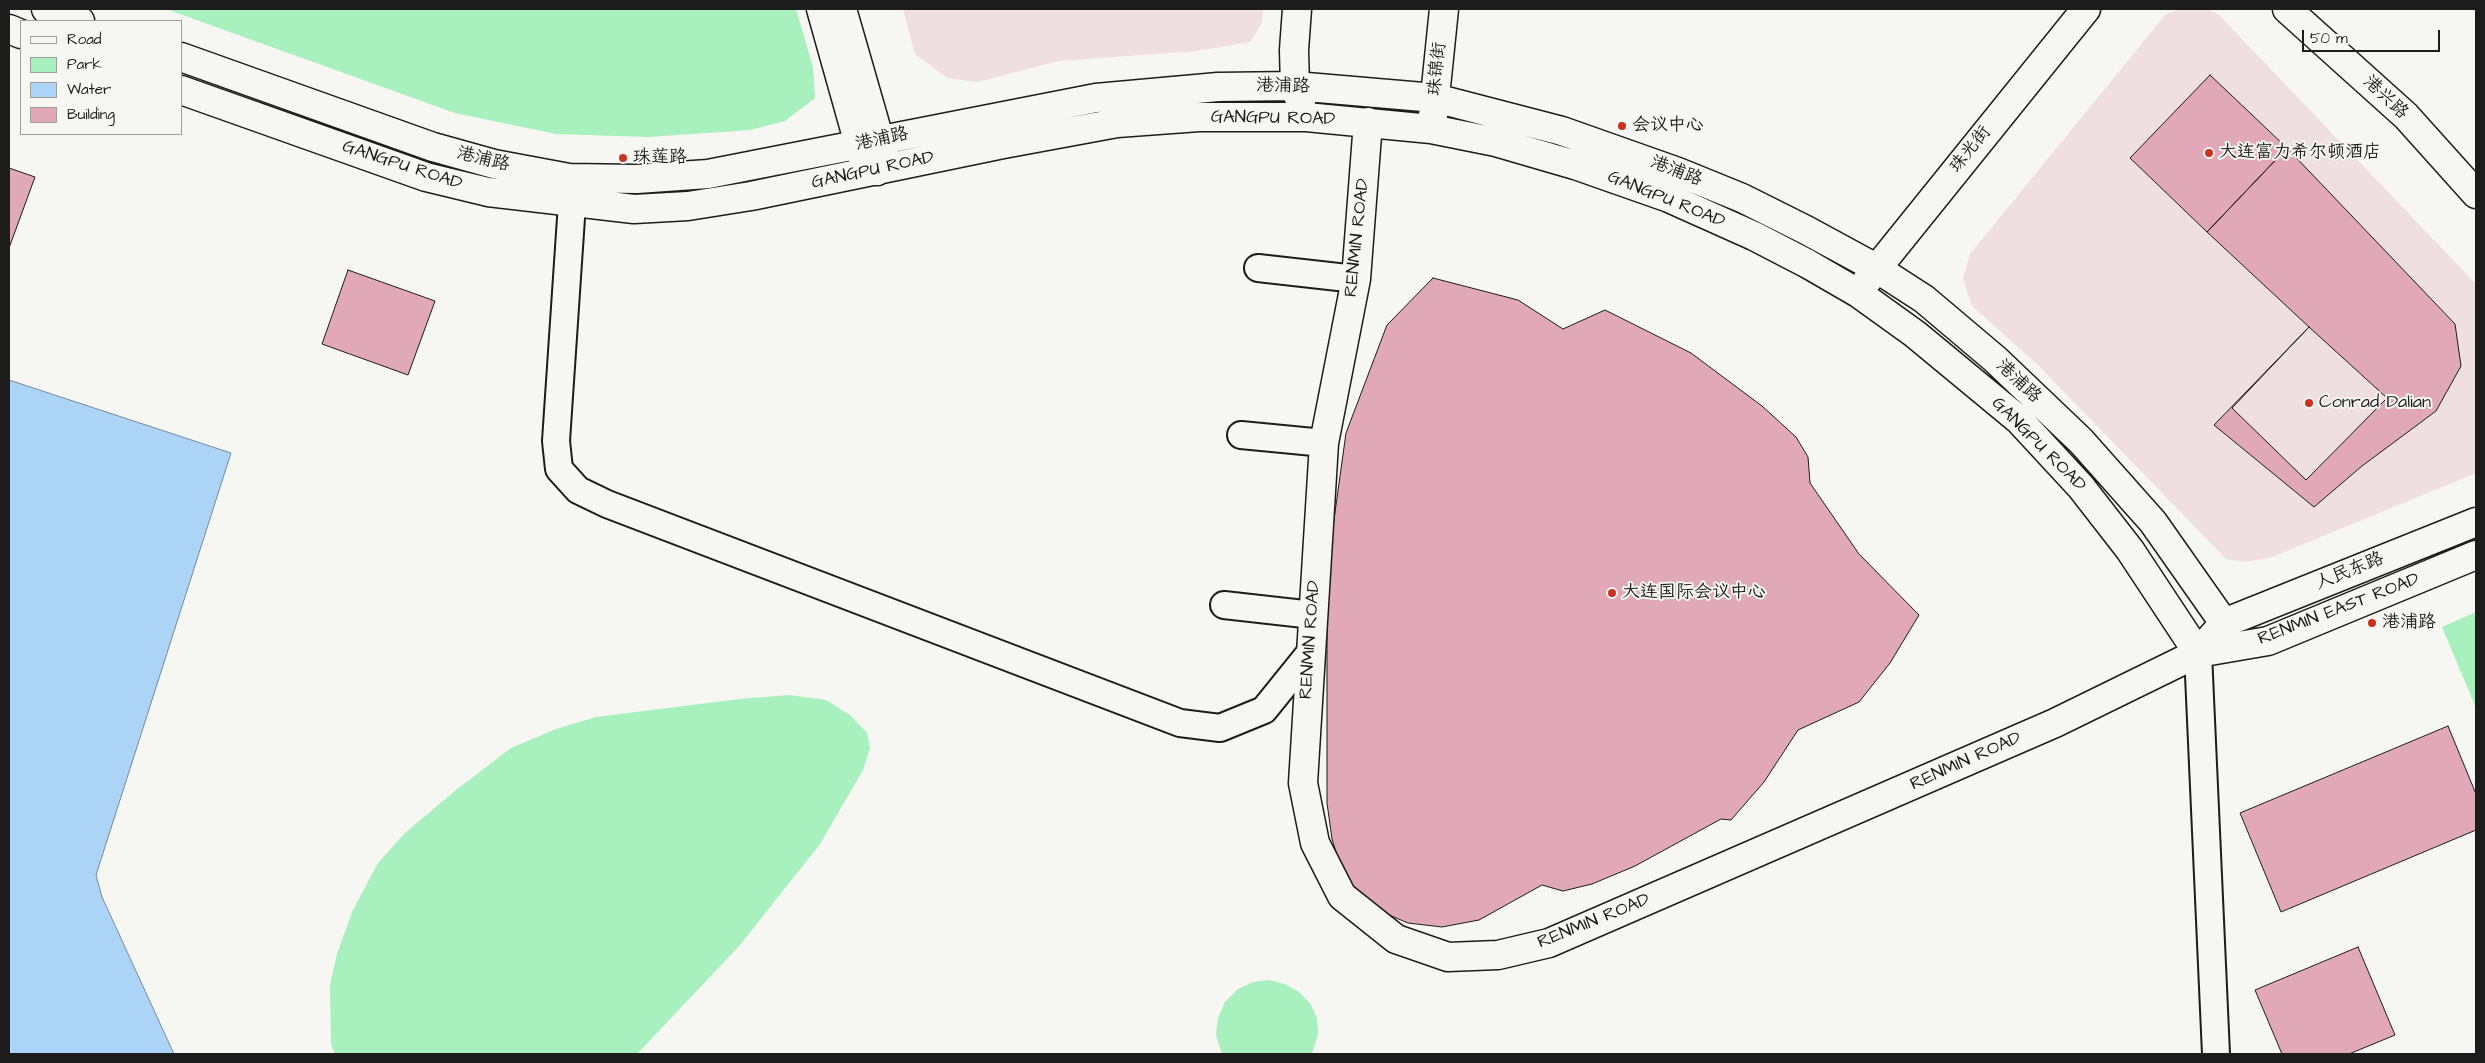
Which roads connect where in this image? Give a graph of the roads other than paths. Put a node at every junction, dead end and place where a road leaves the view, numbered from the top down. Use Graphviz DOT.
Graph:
graph roads {
  1 [pos="44,9"];
  2 [pos="821,9"];
  3 [pos="842,9"];
  4 [pos="1297,9"];
  5 [pos="1444,9"];
  6 [pos="2086,9"];
  7 [pos="2287,9"];
  8 [pos="77,20"];
  9 [pos="182,57"];
  10 [pos="1295,86"];
  11 [pos="182,90"];
  12 [pos="1435,98"];
  13 [pos="1306,117"];
  14 [pos="1368,122"];
  15 [pos="1431,130"];
  16 [pos="870,143"];
  17 [pos="876,171"];
  18 [pos="2476,194"];
  19 [pos="572,203"];
  20 [pos="1258,268"];
  21 [pos="1876,268"];
  22 [pos="1356,279"];
  23 [pos="1858,293"];
  24 [pos="1241,435"];
  25 [pos="1324,443"];
  26 [pos="2476,522"];
  27 [pos="2476,555"];
  28 [pos="1224,604"];
  29 [pos="1313,615"];
  30 [pos="2224,623"];
  31 [pos="1310,653"];
  32 [pos="2198,653"];
  33 [pos="2216,1054"];
  1 -- 8 [label="main road"];
  2 -- 16 [label="main road"];
  3 -- 16 [label="main road"];
  4 -- 10 [label="main road"];
  5 -- 12 [label="main road, 珠锦街"];
  6 -- 21 [label="main road, 珠光街"];
  7 -- 18 [label="main road, 港兴路"];
  9 -- 16 [label="main road, 港浦路"];
  10 -- 12 [label="main road, 港浦路"];
  10 -- 13 [label="main road"];
  10 -- 16 [label="main road, 港浦路"];
  11 -- 19 [label="main road, GANGPU ROAD"];
  12 -- 15 [label="main road, 珠锦街"];
  12 -- 21 [label="main road, 港浦路"];
  13 -- 14 [label="main road, GANGPU ROAD"];
  13 -- 17 [label="main road, GANGPU ROAD"];
  14 -- 15 [label="main road, GANGPU ROAD"];
  14 -- 22 [label="main road, RENMIN ROAD"];
  15 -- 23 [label="main road, GANGPU ROAD"];
  16 -- 17 [label="main road"];
  17 -- 19 [label="main road, GANGPU ROAD"];
  19 -- 31 [label="street"];
  20 -- 22 [label="street"];
  21 -- 23 [label="main road, 珠光街"];
  21 -- 30 [label="main road, 港浦路"];
  22 -- 25 [label="main road, RENMIN ROAD"];
  23 -- 32 [label="main road, GANGPU ROAD"];
  24 -- 25 [label="street"];
  25 -- 29 [label="main road, RENMIN ROAD"];
  26 -- 30 [label="main road, 人民东路"];
  27 -- 32 [label="main road, RENMIN EAST ROAD"];
  28 -- 29 [label="street"];
  29 -- 31 [label="main road, RENMIN ROAD"];
  30 -- 32 [label="main road, RENMIN ROAD"];
  31 -- 32 [label="main road, RENMIN ROAD"];
  32 -- 33 [label="street"];
}
